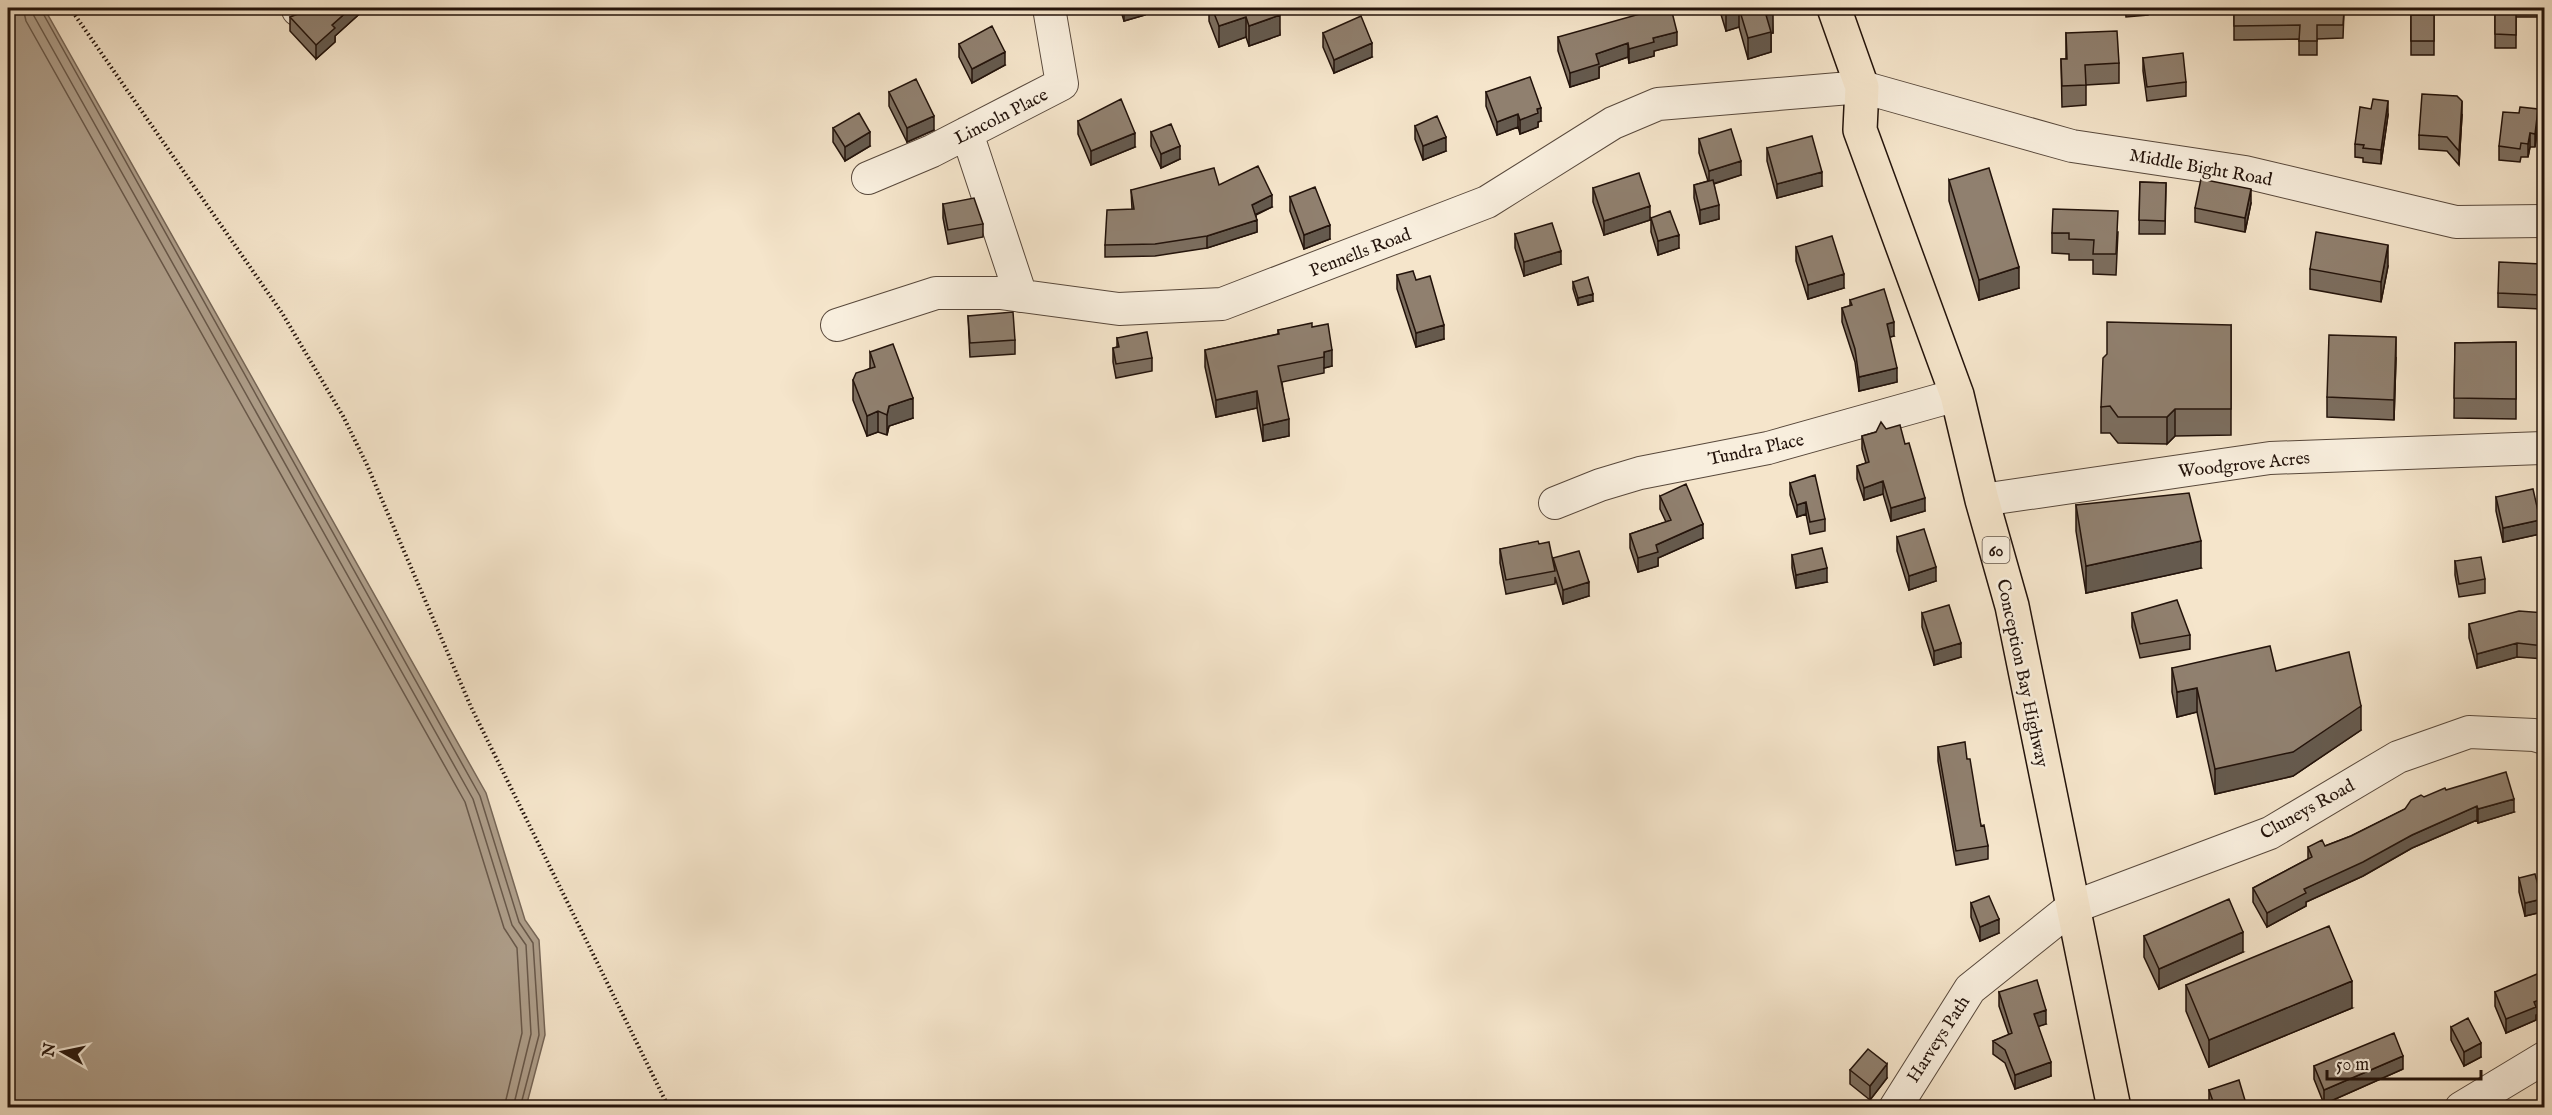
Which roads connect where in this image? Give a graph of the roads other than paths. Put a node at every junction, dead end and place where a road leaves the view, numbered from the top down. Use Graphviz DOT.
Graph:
graph roads {
  1 [pos="1049,8"];
  2 [pos="1834,8"];
  3 [pos="1862,87"];
  4 [pos="967,133"];
  5 [pos="868,178"];
  6 [pos="2544,221"];
  7 [pos="1021,296"];
  8 [pos="837,325"];
  9 [pos="1957,394"];
  10 [pos="2544,448"];
  11 [pos="1982,500"];
  12 [pos="1555,503"];
  13 [pos="2544,738"];
  14 [pos="2071,908"];
  15 [pos="2544,1058"];
  16 [pos="1894,1107"];
  17 [pos="2114,1107"];
  18 [pos="2461,1107"];
  1 -- 4 [label="street, Lincoln Place"];
  2 -- 3 [label="main road, Conception Bay Highway / 60"];
  3 -- 6 [label="street, Middle Bight Road"];
  3 -- 7 [label="street, Pennells Road"];
  3 -- 9 [label="main road, Conception Bay Highway / 60"];
  4 -- 5 [label="street, Lincoln Place"];
  4 -- 7 [label="street"];
  7 -- 8 [label="street, Pennells Road"];
  9 -- 11 [label="main road, Conception Bay Highway / 60"];
  9 -- 12 [label="street, Tundra Place"];
  10 -- 11 [label="street, Woodgrove Acres"];
  11 -- 14 [label="main road, Conception Bay Highway / 60"];
  13 -- 14 [label="street, Cluneys Road"];
  14 -- 16 [label="street, Harveys Path"];
  14 -- 17 [label="main road, Conception Bay Highway / 60"];
  15 -- 18 [label="street"];
}
